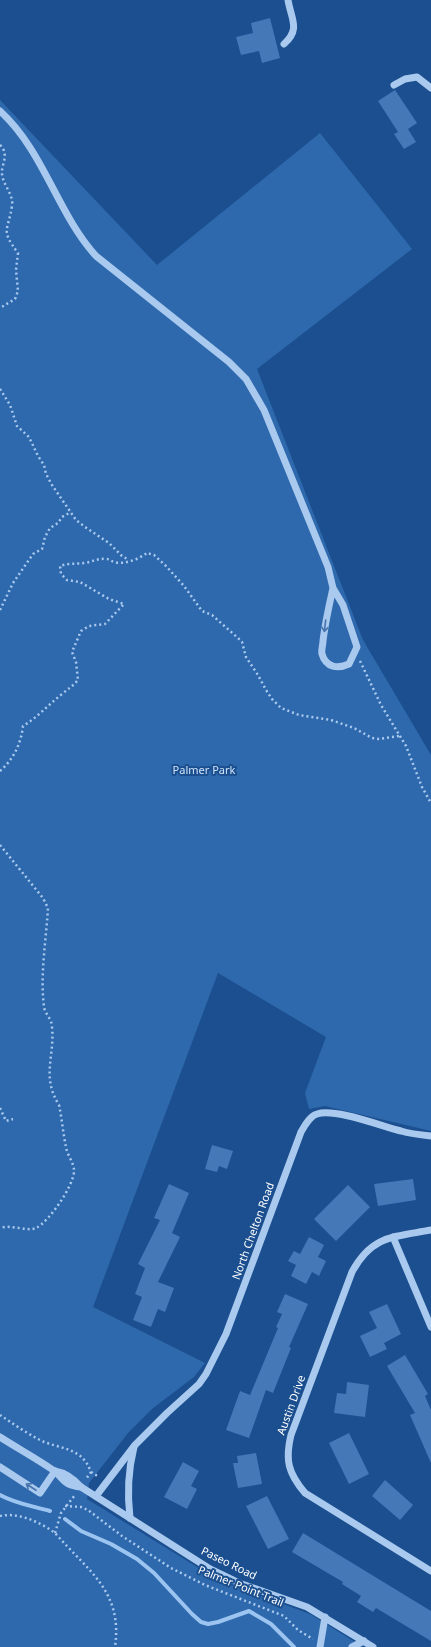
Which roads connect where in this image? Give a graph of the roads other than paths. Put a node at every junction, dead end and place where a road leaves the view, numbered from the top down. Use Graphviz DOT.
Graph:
graph roads {
  1 [pos="288,0"];
  2 [pos="284,44"];
  3 [pos="394,85"];
  4 [pos="431,88"];
  5 [pos="0,111"];
  6 [pos="334,588"];
  7 [pos="431,1136"];
  8 [pos="431,1230"];
  9 [pos="393,1237"];
  10 [pos="431,1327"];
  11 [pos="0,1437"];
  12 [pos="135,1445"];
  13 [pos="0,1468"];
  14 [pos="54,1471"];
  15 [pos="96,1496"];
  16 [pos="130,1518"];
  17 [pos="431,1570"];
  18 [pos="325,1617"];
  19 [pos="364,1641"];
  20 [pos="320,1645"];
  21 [pos="352,1647"];
  22 [pos="373,1647"];
  1 -- 2 [label="street"];
  3 -- 4 [label="street"];
  5 -- 6 [label="street"];
  6 -- 6 [label="street, one-way"];
  7 -- 12 [label="street, North Chelton Road"];
  8 -- 9 [label="street, Austin Drive"];
  9 -- 10 [label="street"];
  9 -- 17 [label="street, Austin Drive"];
  11 -- 14 [label="street, Paseo Road"];
  12 -- 15 [label="street, North Chelton Road"];
  12 -- 16 [label="street"];
  14 -- 13 [label="street, one-way"];
  14 -- 15 [label="street, Paseo Road"];
  15 -- 16 [label="street, Paseo Road"];
  16 -- 18 [label="street, Paseo Road"];
  18 -- 19 [label="street, Paseo Road"];
  18 -- 20 [label="street"];
  19 -- 21 [label="street"];
  19 -- 22 [label="street, Paseo Road"];
}
